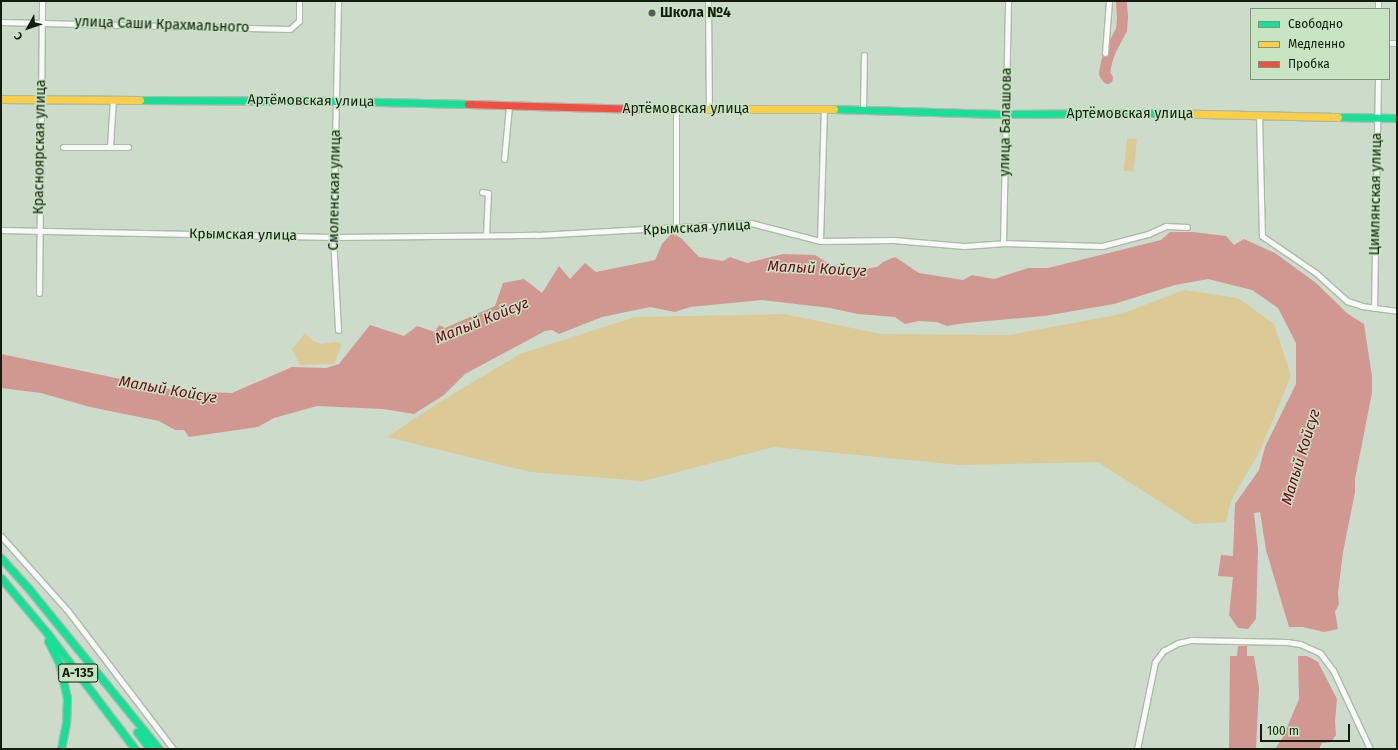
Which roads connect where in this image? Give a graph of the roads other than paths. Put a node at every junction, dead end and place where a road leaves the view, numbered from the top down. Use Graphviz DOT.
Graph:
graph roads {
  1 [pos="42,1"];
  2 [pos="299,1"];
  3 [pos="338,1"];
  4 [pos="708,1"];
  5 [pos="1008,1"];
  6 [pos="1109,1"];
  7 [pos="1,22"];
  8 [pos="41,22"];
  9 [pos="1105,53"];
  10 [pos="864,55"];
  11 [pos="1378,80"];
  12 [pos="1,99"];
  13 [pos="41,99"];
  14 [pos="113,100"];
  15 [pos="336,101"];
  16 [pos="509,106"];
  17 [pos="824,109"];
  18 [pos="676,110"];
  19 [pos="709,110"];
  20 [pos="863,110"];
  21 [pos="1007,114"];
  22 [pos="1259,115"];
  23 [pos="1378,117"];
  24 [pos="1397,118"];
  25 [pos="63,147"];
  26 [pos="110,147"];
  27 [pos="128,147"];
  28 [pos="504,158"];
  29 [pos="482,192"];
  30 [pos="1187,227"];
  31 [pos="676,229"];
  32 [pos="1,230"];
  33 [pos="39,230"];
  34 [pos="486,235"];
  35 [pos="333,237"];
  36 [pos="820,241"];
  37 [pos="1003,243"];
  38 [pos="39,293"];
  39 [pos="1374,308"];
  40 [pos="1397,310"];
  41 [pos="338,330"];
  42 [pos="1,536"];
  43 [pos="1,558"];
  44 [pos="1,578"];
  45 [pos="19,598"];
  46 [pos="59,626"];
  47 [pos="61,749"];
  48 [pos="135,749"];
  49 [pos="150,749"];
  50 [pos="159,749"];
  51 [pos="173,749"];
  52 [pos="1137,749"];
  53 [pos="1370,749"];
  1 -- 8 [label="street, Красноярская улица"];
  2 -- 8 [label="street, улица Саши Крахмального"];
  3 -- 15 [label="street, Смоленская улица"];
  4 -- 19 [label="street"];
  5 -- 21 [label="street, улица Балашова"];
  6 -- 9 [label="street"];
  7 -- 8 [label="street, улица Саши Крахмального"];
  8 -- 13 [label="street, Красноярская улица"];
  10 -- 20 [label="street"];
  11 -- 23 [label="street, Цимлянская улица"];
  12 -- 13 [label="main road, Артёмовская улица"];
  13 -- 14 [label="main road, Артёмовская улица"];
  13 -- 33 [label="street, Красноярская улица"];
  14 -- 15 [label="main road, Артёмовская улица"];
  14 -- 26 [label="street"];
  15 -- 16 [label="main road, Артёмовская улица"];
  15 -- 35 [label="street, Смоленская улица"];
  16 -- 18 [label="main road, Артёмовская улица"];
  16 -- 28 [label="street"];
  17 -- 19 [label="main road, Артёмовская улица"];
  17 -- 20 [label="main road, Артёмовская улица"];
  17 -- 36 [label="street"];
  18 -- 19 [label="main road, Артёмовская улица"];
  18 -- 31 [label="street"];
  20 -- 21 [label="main road, Артёмовская улица"];
  21 -- 22 [label="main road, Артёмовская улица"];
  21 -- 37 [label="street, улица Балашова"];
  22 -- 23 [label="main road, Артёмовская улица"];
  22 -- 39 [label="street"];
  23 -- 24 [label="main road, Артёмовская улица"];
  23 -- 39 [label="street, Цимлянская улица"];
  25 -- 26 [label="street"];
  26 -- 27 [label="street"];
  29 -- 34 [label="street"];
  30 -- 37 [label="street, Крымская улица"];
  31 -- 34 [label="street, Крымская улица"];
  31 -- 36 [label="street, Крымская улица"];
  32 -- 33 [label="street, Крымская улица"];
  33 -- 35 [label="street, Крымская улица"];
  33 -- 38 [label="street, Красноярская улица"];
  34 -- 35 [label="street, Крымская улица"];
  35 -- 41 [label="street, Смоленская улица"];
  36 -- 37 [label="street, Крымская улица"];
  39 -- 40 [label="street"];
  42 -- 51 [label="street"];
  43 -- 46 [label="main road, А-135"];
  44 -- 45 [label="main road, А-135"];
  45 -- 47 [label="main road"];
  45 -- 48 [label="main road, А-135"];
  46 -- 49 [label="main road, А-135"];
  46 -- 50 [label="main road"];
  52 -- 53 [label="street"];
}
